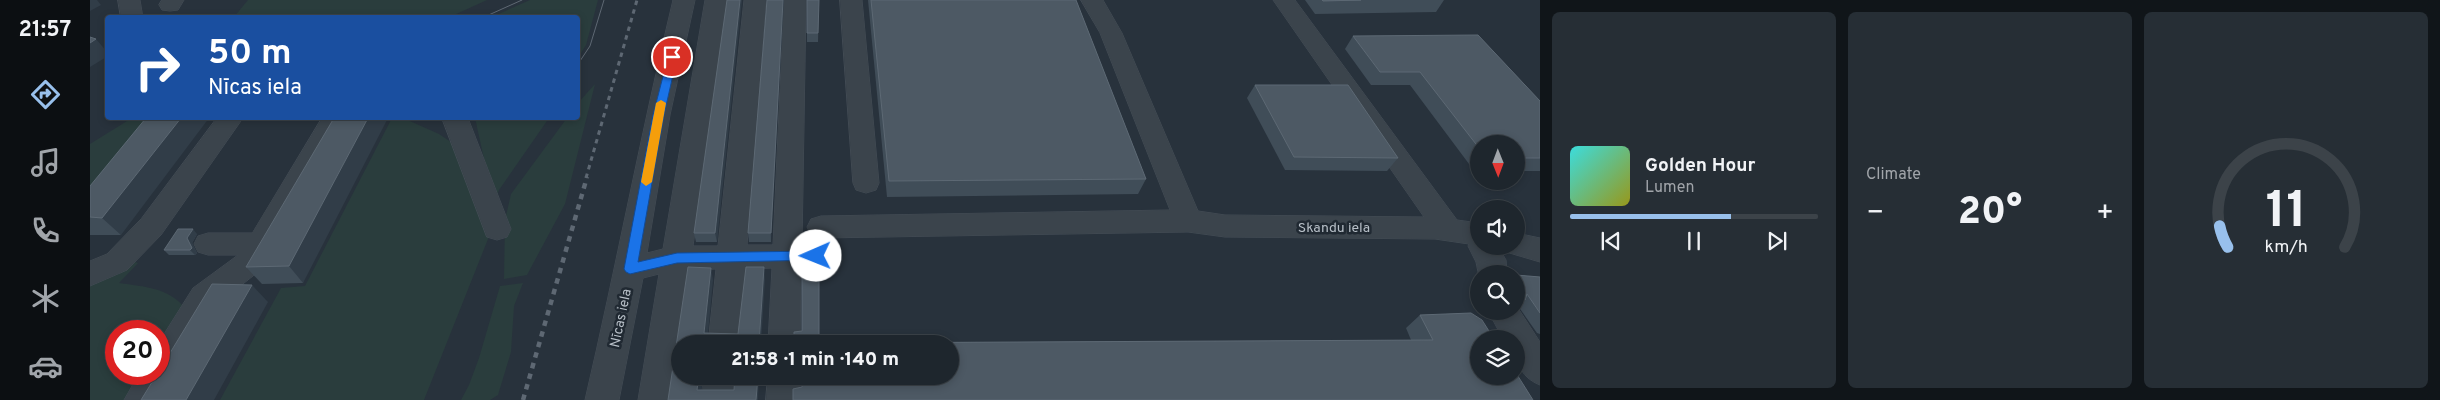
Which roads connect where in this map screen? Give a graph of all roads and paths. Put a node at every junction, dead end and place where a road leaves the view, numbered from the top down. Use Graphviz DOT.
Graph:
graph roads {
  1 [pos="129,0"];
  2 [pos="684,0"];
  3 [pos="716,0"];
  4 [pos="755,0"];
  5 [pos="795,0"];
  6 [pos="852,0"];
  7 [pos="1092,0"];
  8 [pos="1284,0"];
  9 [pos="132,15"];
  10 [pos="229,120"];
  11 [pos="333,120"];
  12 [pos="456,120"];
  13 [pos="866,183"];
  14 [pos="1188,221"];
  15 [pos="821,227"];
  16 [pos="497,230"];
  17 [pos="1470,234"];
  18 [pos="1470,237"];
  19 [pos="208,244"];
  20 [pos="259,244"];
  21 [pos="1525,246"];
  22 [pos="1540,250"];
  23 [pos="732,256"];
  24 [pos="816,256"];
  25 [pos="786,257"];
  26 [pos="677,258"];
  27 [pos="630,269"];
  28 [pos="90,274"];
  29 [pos="1508,320"];
  30 [pos="725,335"];
  31 [pos="784,335"];
  32 [pos="170,352"];
  33 [pos="1540,370"];
  34 [pos="150,385"];
  35 [pos="719,385"];
  36 [pos="784,385"];
  37 [pos="140,400"];
  38 [pos="602,400"];
  39 [pos="655,400"];
  40 [pos="718,400"];
  41 [pos="783,400"];
  1 -- 9 [label="street"];
  2 -- 27 [label="street, Nīcas iela"];
  3 -- 26 [label="street"];
  4 -- 23 [label="street"];
  5 -- 25 [label="street"];
  6 -- 13 [label="street"];
  7 -- 14 [label="street"];
  8 -- 17 [label="street"];
  10 -- 28 [label="street"];
  11 -- 20 [label="street"];
  12 -- 16 [label="street"];
  14 -- 15 [label="street, Skandu iela"];
  14 -- 18 [label="street, Skandu iela"];
  19 -- 20 [label="street"];
  20 -- 32 [label="street"];
  21 -- 22 [label="street"];
  23 -- 25 [label="street"];
  23 -- 26 [label="street"];
  23 -- 30 [label="street"];
  24 -- 25 [label="street"];
  25 -- 31 [label="street"];
  26 -- 27 [label="street"];
  26 -- 39 [label="street"];
  27 -- 38 [label="street, Nīcas iela"];
  29 -- 33 [label="street"];
  34 -- 37 [label="street"];
  35 -- 40 [label="street"];
  36 -- 41 [label="street"];
}
